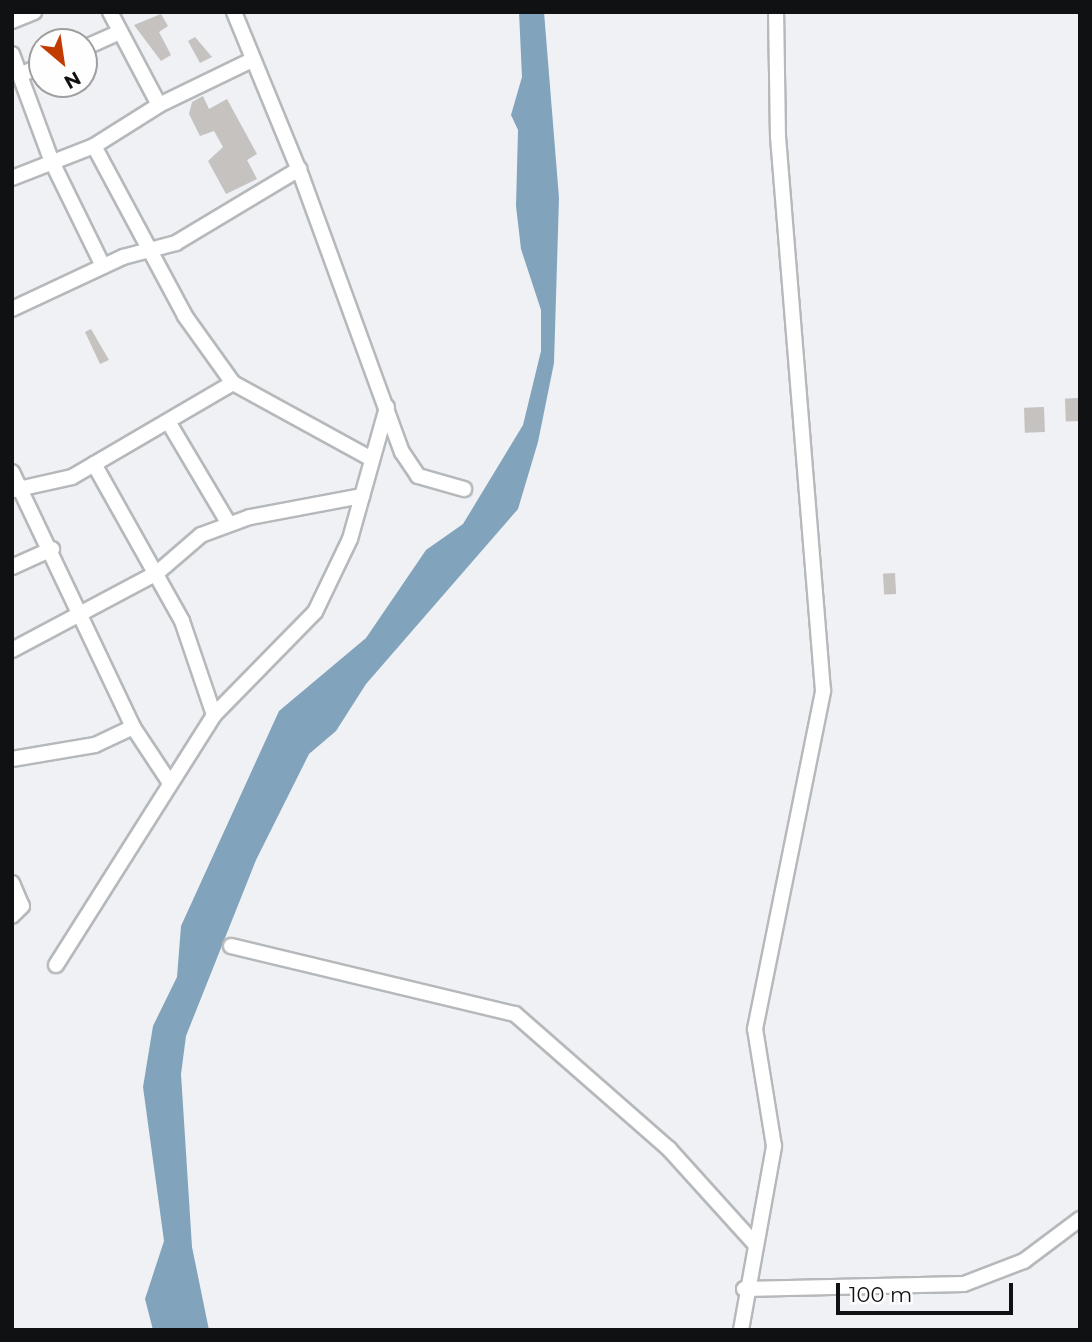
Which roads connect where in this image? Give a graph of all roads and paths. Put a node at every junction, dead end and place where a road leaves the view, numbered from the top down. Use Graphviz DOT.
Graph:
graph roads {
  1 [pos="34,12"];
  2 [pos="110,12"];
  3 [pos="234,12"];
  4 [pos="776,12"];
  5 [pos="12,21"];
  6 [pos="121,32"];
  7 [pos="98,42"];
  8 [pos="12,54"];
  9 [pos="252,60"];
  10 [pos="28,71"];
  11 [pos="20,75"];
  12 [pos="159,104"];
  13 [pos="94,146"];
  14 [pos="52,162"];
  15 [pos="299,169"];
  16 [pos="12,178"];
  17 [pos="150,249"];
  18 [pos="103,266"];
  19 [pos="12,309"];
  20 [pos="233,383"];
  21 [pos="387,407"];
  22 [pos="169,423"];
  23 [pos="370,458"];
  24 [pos="94,464"];
  25 [pos="12,472"];
  26 [pos="16,489"];
  27 [pos="464,489"];
  28 [pos="362,496"];
  29 [pos="229,524"];
  30 [pos="52,548"];
  31 [pos="12,567"];
  32 [pos="157,573"];
  33 [pos="80,619"];
  34 [pos="12,650"];
  35 [pos="214,715"];
  36 [pos="133,727"];
  37 [pos="12,759"];
  38 [pos="170,783"];
  39 [pos="12,883"];
  40 [pos="12,916"];
  41 [pos="231,946"];
  42 [pos="56,965"];
  43 [pos="1080,1219"];
  44 [pos="754,1243"];
  45 [pos="744,1289"];
  46 [pos="741,1330"];
  1 -- 5 [label="street"];
  2 -- 6 [label="street"];
  3 -- 9 [label="street"];
  4 -- 44 [label="street"];
  6 -- 7 [label="street"];
  6 -- 12 [label="street"];
  8 -- 11 [label="street"];
  9 -- 12 [label="street"];
  9 -- 15 [label="street"];
  10 -- 11 [label="street"];
  11 -- 14 [label="street"];
  12 -- 13 [label="street"];
  13 -- 14 [label="street"];
  13 -- 17 [label="street"];
  14 -- 16 [label="street"];
  14 -- 18 [label="street"];
  15 -- 17 [label="street"];
  15 -- 21 [label="street"];
  17 -- 18 [label="street"];
  17 -- 20 [label="street"];
  18 -- 19 [label="street"];
  20 -- 22 [label="street"];
  20 -- 23 [label="street"];
  21 -- 23 [label="street"];
  21 -- 27 [label="street"];
  22 -- 24 [label="street"];
  22 -- 29 [label="street"];
  23 -- 28 [label="street"];
  24 -- 26 [label="street"];
  24 -- 32 [label="street"];
  25 -- 26 [label="street"];
  26 -- 30 [label="street"];
  28 -- 29 [label="street"];
  28 -- 35 [label="street"];
  29 -- 32 [label="street"];
  30 -- 31 [label="street"];
  30 -- 33 [label="street"];
  32 -- 33 [label="street"];
  32 -- 35 [label="street"];
  33 -- 34 [label="street"];
  33 -- 36 [label="street"];
  35 -- 38 [label="street"];
  36 -- 37 [label="street"];
  36 -- 38 [label="street"];
  38 -- 42 [label="street"];
  39 -- 40 [label="street"];
  41 -- 44 [label="street"];
  43 -- 45 [label="street"];
  44 -- 45 [label="street"];
  45 -- 46 [label="street"];
}
